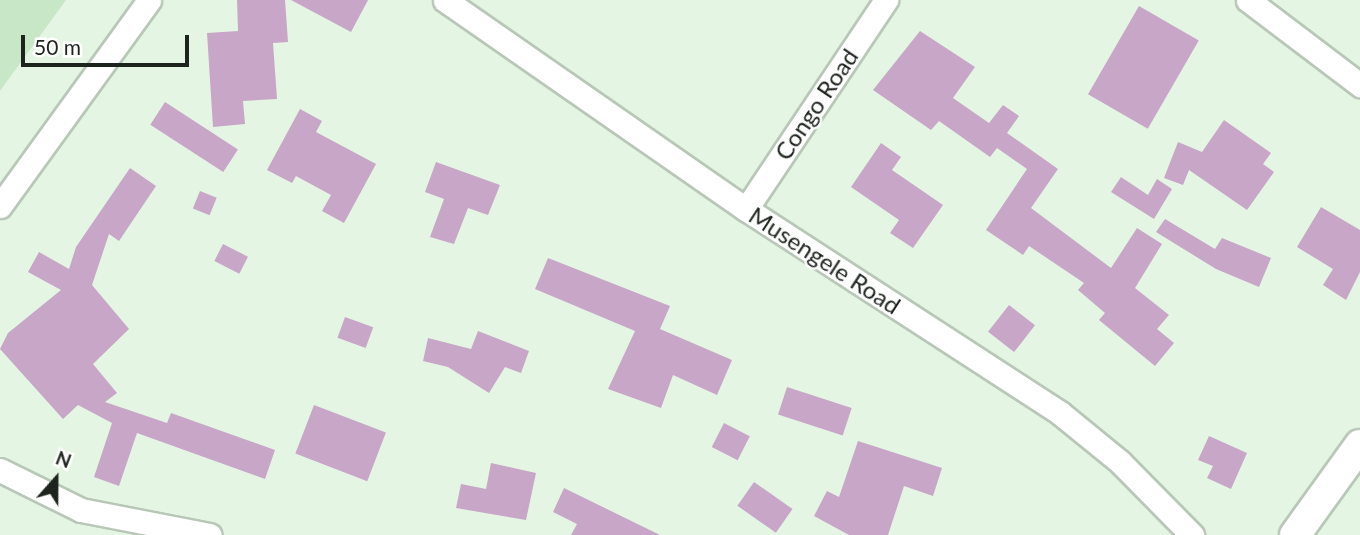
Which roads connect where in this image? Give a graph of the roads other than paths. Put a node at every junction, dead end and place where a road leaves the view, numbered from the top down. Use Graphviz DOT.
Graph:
graph roads {
  1 [pos="149,0"];
  2 [pos="445,0"];
  3 [pos="886,0"];
  4 [pos="1248,0"];
  5 [pos="1360,85"];
  6 [pos="0,206"];
  7 [pos="746,209"];
  8 [pos="1360,445"];
  9 [pos="0,470"];
  10 [pos="210,535"];
  11 [pos="1192,535"];
  12 [pos="1295,535"];
  1 -- 6 [label="street"];
  2 -- 7 [label="street, Musengele Road"];
  3 -- 7 [label="street, Congo Road"];
  4 -- 5 [label="street"];
  7 -- 11 [label="street, Musengele Road"];
  8 -- 12 [label="street"];
  9 -- 10 [label="street"];
}
